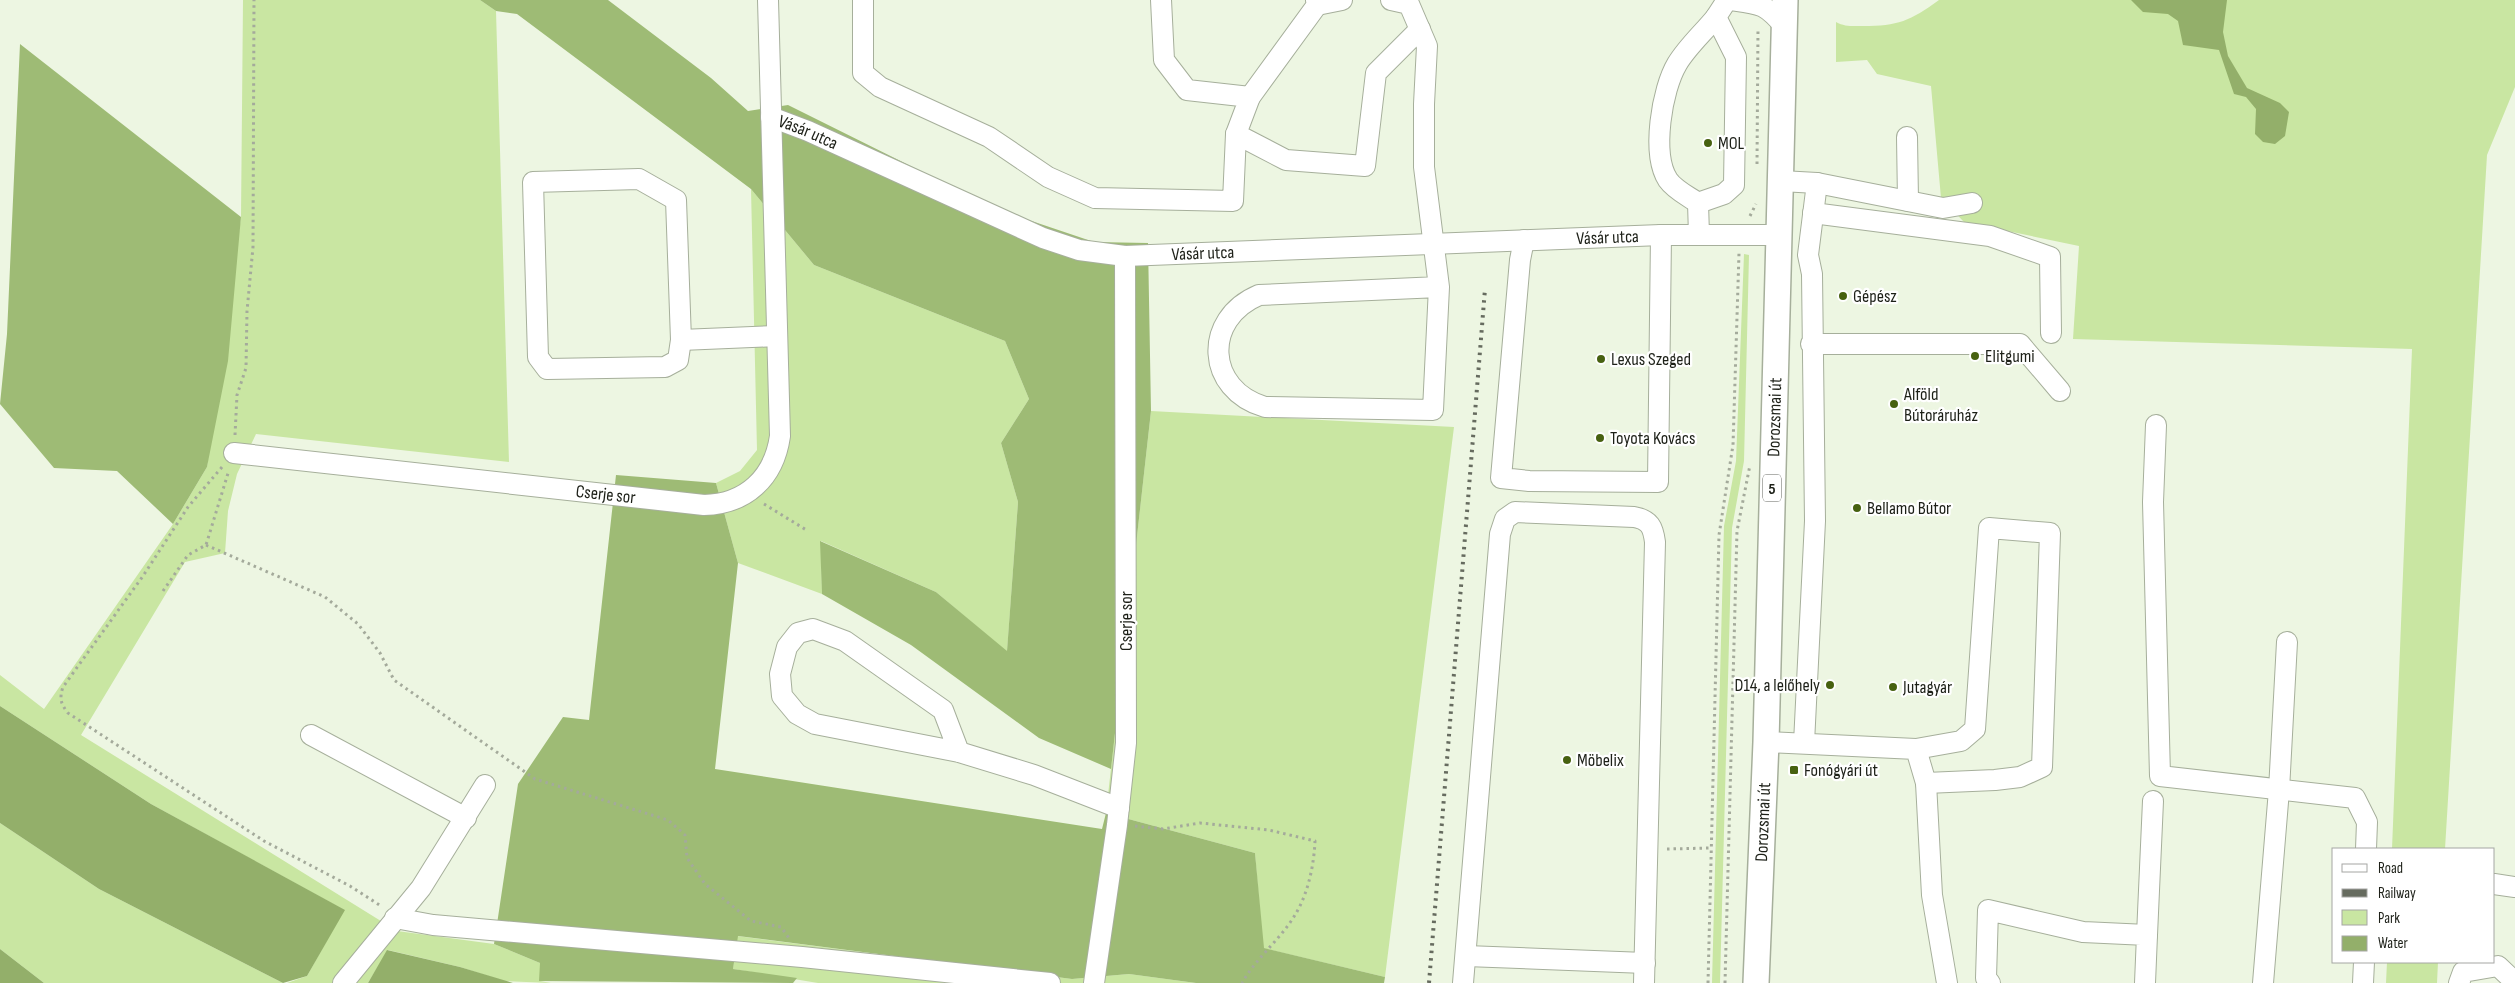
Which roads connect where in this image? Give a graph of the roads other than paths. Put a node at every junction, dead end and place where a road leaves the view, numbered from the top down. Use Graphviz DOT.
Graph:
graph roads {
  1 [pos="768,0"];
  2 [pos="864,0"];
  3 [pos="1161,0"];
  4 [pos="1342,0"];
  5 [pos="1391,0"];
  6 [pos="1728,0"];
  7 [pos="1785,0"];
  8 [pos="1316,2"];
  9 [pos="1716,17"];
  10 [pos="1785,27"];
  11 [pos="1420,29"];
  12 [pos="1250,97"];
  13 [pos="771,117"];
  14 [pos="1236,134"];
  15 [pos="1907,137"];
  16 [pos="1781,180"];
  17 [pos="1816,183"];
  18 [pos="1908,202"];
  19 [pos="1698,203"];
  20 [pos="1972,204"];
  21 [pos="1813,213"];
  22 [pos="1662,235"];
  23 [pos="1699,235"];
  24 [pos="1780,235"];
  25 [pos="1524,240"];
  26 [pos="1434,243"];
  27 [pos="1125,256"];
  28 [pos="1439,287"];
  29 [pos="2051,333"];
  30 [pos="777,336"];
  31 [pos="681,340"];
  32 [pos="1811,344"];
  33 [pos="2060,391"];
  34 [pos="2156,425"];
  35 [pos="234,453"];
  36 [pos="2287,642"];
  37 [pos="311,735"];
  38 [pos="1766,742"];
  39 [pos="1804,743"];
  40 [pos="1916,749"];
  41 [pos="959,752"];
  42 [pos="1926,783"];
  43 [pos="485,785"];
  44 [pos="2279,790"];
  45 [pos="2153,801"];
  46 [pos="1118,816"];
  47 [pos="466,818"];
  48 [pos="2366,848"];
  49 [pos="2495,884"];
  50 [pos="2515,887"];
  51 [pos="396,918"];
  52 [pos="2147,935"];
  53 [pos="1466,956"];
  54 [pos="1645,963"];
  55 [pos="2364,963"];
  56 [pos="2515,982"];
  57 [pos="343,983"];
  58 [pos="1050,983"];
  59 [pos="1094,983"];
  60 [pos="1463,983"];
  61 [pos="1644,983"];
  62 [pos="1756,983"];
  63 [pos="1947,983"];
  64 [pos="1990,983"];
  65 [pos="2145,983"];
  66 [pos="2263,983"];
  67 [pos="2363,983"];
  68 [pos="2459,983"];
  1 -- 13 [label="street, Vásár utca"];
  2 -- 14 [label="street"];
  3 -- 12 [label="street"];
  4 -- 8 [label="street"];
  5 -- 11 [label="street"];
  6 -- 9 [label="street"];
  6 -- 10 [label="street"];
  7 -- 10 [label="main road, Dorozsmai út / 5"];
  8 -- 12 [label="street"];
  9 -- 19 [label="street"];
  9 -- 19 [label="street"];
  10 -- 16 [label="main road, Dorozsmai út / 5"];
  11 -- 14 [label="street"];
  11 -- 26 [label="street"];
  12 -- 14 [label="street"];
  13 -- 27 [label="street, Vásár utca"];
  13 -- 30 [label="street, Cserje sor"];
  15 -- 18 [label="street"];
  16 -- 17 [label="street"];
  16 -- 24 [label="main road, Dorozsmai út / 5"];
  17 -- 18 [label="street"];
  17 -- 21 [label="street"];
  18 -- 20 [label="street"];
  19 -- 23 [label="street"];
  21 -- 29 [label="street"];
  21 -- 32 [label="street"];
  22 -- 23 [label="street, Vásár utca"];
  22 -- 25 [label="street, Vásár utca"];
  22 -- 25 [label="street"];
  23 -- 24 [label="street, Vásár utca"];
  24 -- 38 [label="main road, Dorozsmai út / 5"];
  25 -- 26 [label="street, Vásár utca"];
  26 -- 27 [label="street, Vásár utca"];
  26 -- 28 [label="street"];
  27 -- 46 [label="street, Cserje sor"];
  28 -- 28 [label="street"];
  30 -- 31 [label="street"];
  30 -- 35 [label="street, Cserje sor"];
  31 -- 31 [label="street"];
  32 -- 33 [label="street"];
  32 -- 39 [label="street"];
  34 -- 44 [label="street"];
  36 -- 44 [label="street"];
  37 -- 47 [label="street"];
  38 -- 39 [label="street"];
  38 -- 62 [label="main road, Dorozsmai út / 5"];
  39 -- 40 [label="street"];
  40 -- 42 [label="street"];
  40 -- 42 [label="street"];
  41 -- 41 [label="street"];
  41 -- 46 [label="street"];
  42 -- 63 [label="street"];
  43 -- 47 [label="street"];
  44 -- 48 [label="street"];
  44 -- 66 [label="street"];
  45 -- 52 [label="street"];
  46 -- 59 [label="street, Cserje sor"];
  47 -- 51 [label="street"];
  49 -- 50 [label="street"];
  51 -- 57 [label="street"];
  51 -- 58 [label="street"];
  52 -- 64 [label="street"];
  52 -- 65 [label="street"];
  53 -- 54 [label="street"];
  53 -- 54 [label="street"];
  53 -- 60 [label="street"];
  54 -- 61 [label="street"];
  55 -- 67 [label="street"];
  56 -- 68 [label="street"];
}
